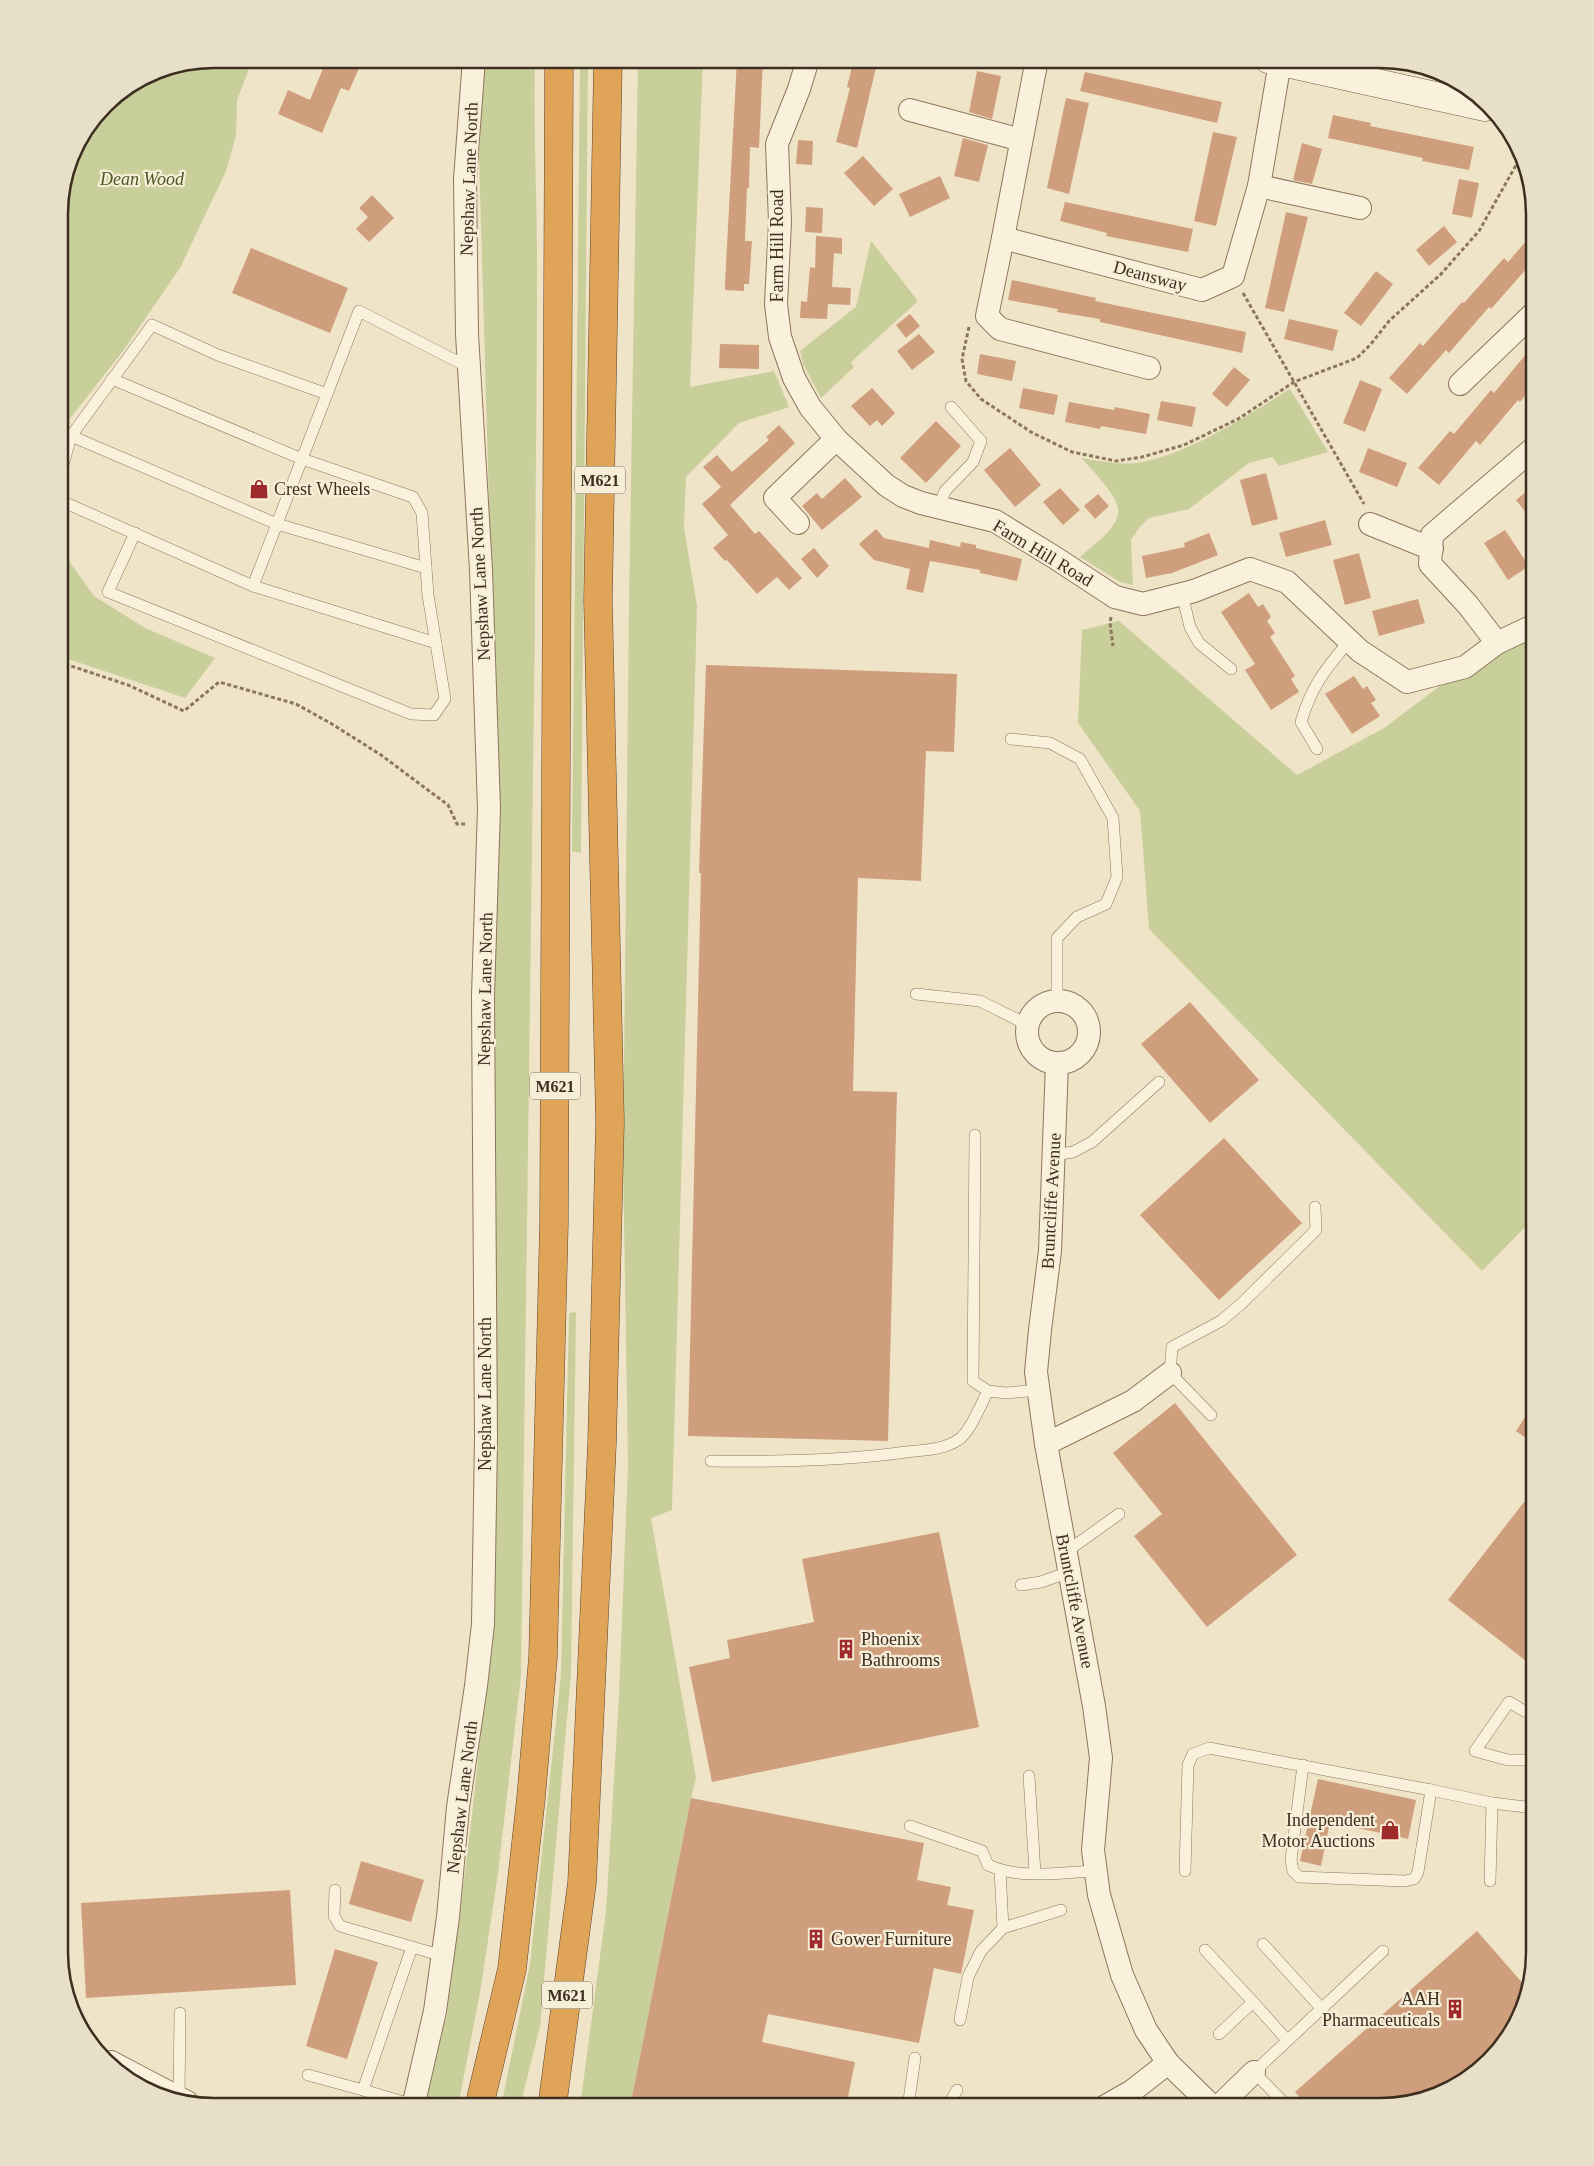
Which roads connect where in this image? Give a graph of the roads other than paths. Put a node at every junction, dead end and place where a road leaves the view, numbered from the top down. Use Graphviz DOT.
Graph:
graph roads {
  1 [pos="469,68"];
  2 [pos="559,68"];
  3 [pos="608,68"];
  4 [pos="805,68"];
  5 [pos="1035,68"];
  6 [pos="1273,68"];
  7 [pos="1310,68"];
  8 [pos="1478,106"];
  9 [pos="910,110"];
  10 [pos="1021,140"];
  11 [pos="1260,186"];
  12 [pos="1360,208"];
  13 [pos="1003,238"];
  14 [pos="1526,321"];
  15 [pos="468,367"];
  16 [pos="1149,368"];
  17 [pos="112,379"];
  18 [pos="1460,384"];
  19 [pos="327,394"];
  20 [pos="951,407"];
  21 [pos="71,436"];
  22 [pos="836,439"];
  23 [pos="68,447"];
  24 [pos="1526,455"];
  25 [pos="302,459"];
  26 [pos="68,504"];
  27 [pos="939,507"];
  28 [pos="798,523"];
  29 [pos="277,524"];
  30 [pos="1370,524"];
  31 [pos="135,533"];
  32 [pos="1432,549"];
  33 [pos="426,568"];
  34 [pos="253,586"];
  35 [pos="1182,594"];
  36 [pos="1526,629"];
  37 [pos="1350,641"];
  38 [pos="436,643"];
  39 [pos="1497,643"];
  40 [pos="1232,668"];
  41 [pos="1011,738"];
  42 [pos="1317,749"];
  43 [pos="916,994"];
  44 [pos="1057,1001"];
  45 [pos="1028,1025"];
  46 [pos="1057,1063"];
  47 [pos="1159,1082"];
  48 [pos="975,1135"];
  49 [pos="1054,1155"];
  50 [pos="1315,1207"];
  51 [pos="1170,1373"];
  52 [pos="1039,1390"];
  53 [pos="988,1391"];
  54 [pos="1211,1415"];
  55 [pos="1046,1444"];
  56 [pos="711,1462"];
  57 [pos="1119,1514"];
  58 [pos="1067,1562"];
  59 [pos="1021,1585"];
  60 [pos="1526,1712"];
  61 [pos="1526,1760"];
  62 [pos="1303,1765"];
  63 [pos="1029,1776"];
  64 [pos="1431,1790"];
  65 [pos="1492,1803"];
  66 [pos="1526,1807"];
  67 [pos="910,1826"];
  68 [pos="1000,1870"];
  69 [pos="1096,1871"];
  70 [pos="1185,1871"];
  71 [pos="1035,1873"];
  72 [pos="1490,1881"];
  73 [pos="335,1890"];
  74 [pos="1061,1910"];
  75 [pos="1003,1928"];
  76 [pos="1263,1944"];
  77 [pos="412,1947"];
  78 [pos="1205,1950"];
  79 [pos="1383,1952"];
  80 [pos="443,1956"];
  81 [pos="1253,2002"];
  82 [pos="1322,2008"];
  83 [pos="180,2013"];
  84 [pos="960,2020"];
  85 [pos="1219,2034"];
  86 [pos="1287,2040"];
  87 [pos="915,2058"];
  88 [pos="1168,2063"];
  89 [pos="1254,2072"];
  90 [pos="132,2073"];
  91 [pos="308,2075"];
  92 [pos="160,2088"];
  93 [pos="363,2090"];
  94 [pos="957,2090"];
  95 [pos="183,2095"];
  96 [pos="388,2098"];
  97 [pos="415,2098"];
  98 [pos="481,2098"];
  99 [pos="553,2098"];
  100 [pos="909,2098"];
  101 [pos="953,2098"];
  102 [pos="1120,2098"];
  103 [pos="1204,2098"];
  104 [pos="1227,2098"];
  105 [pos="1279,2098"];
  1 -- 15 [label="street, Nepshaw Lane North"];
  2 -- 98 [label="highway, M621"];
  3 -- 99 [label="highway, M621"];
  4 -- 22 [label="street, Farm Hill Road"];
  5 -- 10 [label="street"];
  6 -- 11 [label="street"];
  7 -- 8 [label="main road"];
  9 -- 10 [label="street"];
  10 -- 13 [label="street"];
  11 -- 12 [label="street"];
  11 -- 13 [label="street, Deansway"];
  13 -- 16 [label="street"];
  14 -- 18 [label="street"];
  15 -- 19 [label="lane"];
  15 -- 80 [label="street, Nepshaw Lane North"];
  17 -- 19 [label="lane"];
  17 -- 21 [label="lane"];
  17 -- 25 [label="lane"];
  19 -- 25 [label="lane"];
  20 -- 27 [label="lane"];
  21 -- 23 [label="lane"];
  21 -- 29 [label="lane"];
  22 -- 27 [label="street, Farm Hill Road"];
  22 -- 28 [label="street"];
  24 -- 32 [label="street"];
  25 -- 29 [label="lane"];
  25 -- 33 [label="lane"];
  26 -- 31 [label="lane"];
  27 -- 35 [label="street, Farm Hill Road"];
  29 -- 33 [label="lane"];
  29 -- 34 [label="lane"];
  30 -- 32 [label="street"];
  31 -- 34 [label="lane"];
  31 -- 38 [label="lane"];
  32 -- 39 [label="street"];
  33 -- 38 [label="lane"];
  34 -- 38 [label="lane"];
  35 -- 37 [label="street, Farm Hill Road"];
  35 -- 40 [label="lane"];
  36 -- 39 [label="street"];
  37 -- 39 [label="street, Farm Hill Road"];
  37 -- 42 [label="lane"];
  41 -- 44 [label="lane"];
  43 -- 45 [label="lane"];
  44 -- 45 [label="street"];
  44 -- 46 [label="street"];
  45 -- 46 [label="street"];
  46 -- 49 [label="street, Bruntcliffe Avenue"];
  47 -- 49 [label="lane"];
  48 -- 53 [label="lane"];
  49 -- 52 [label="street, Bruntcliffe Avenue"];
  50 -- 51 [label="lane"];
  51 -- 54 [label="lane"];
  51 -- 55 [label="street"];
  52 -- 53 [label="lane"];
  52 -- 55 [label="street, Bruntcliffe Avenue"];
  53 -- 56 [label="lane"];
  55 -- 58 [label="street, Bruntcliffe Avenue"];
  57 -- 58 [label="lane"];
  58 -- 59 [label="lane"];
  58 -- 69 [label="street, Bruntcliffe Avenue"];
  60 -- 61 [label="lane"];
  62 -- 64 [label="lane"];
  62 -- 64 [label="lane"];
  62 -- 70 [label="lane"];
  63 -- 71 [label="lane"];
  64 -- 65 [label="lane"];
  65 -- 66 [label="lane"];
  65 -- 72 [label="lane"];
  67 -- 68 [label="lane"];
  68 -- 71 [label="lane"];
  68 -- 75 [label="lane"];
  69 -- 71 [label="lane"];
  69 -- 88 [label="street, Bruntcliffe Avenue"];
  73 -- 77 [label="lane"];
  74 -- 75 [label="lane"];
  75 -- 84 [label="lane"];
  76 -- 82 [label="lane"];
  77 -- 80 [label="lane"];
  77 -- 93 [label="lane"];
  78 -- 81 [label="lane"];
  79 -- 82 [label="lane"];
  80 -- 97 [label="street, Nepshaw Lane North"];
  81 -- 85 [label="lane"];
  81 -- 86 [label="lane"];
  82 -- 86 [label="lane"];
  83 -- 95 [label="lane"];
  86 -- 89 [label="lane"];
  87 -- 100 [label="lane"];
  88 -- 102 [label="street"];
  88 -- 103 [label="street, Bruntcliffe Avenue"];
  89 -- 104 [label="street"];
  89 -- 105 [label="lane"];
  90 -- 92 [label="street"];
  91 -- 93 [label="lane"];
  93 -- 96 [label="lane"];
  94 -- 101 [label="lane"];
}
